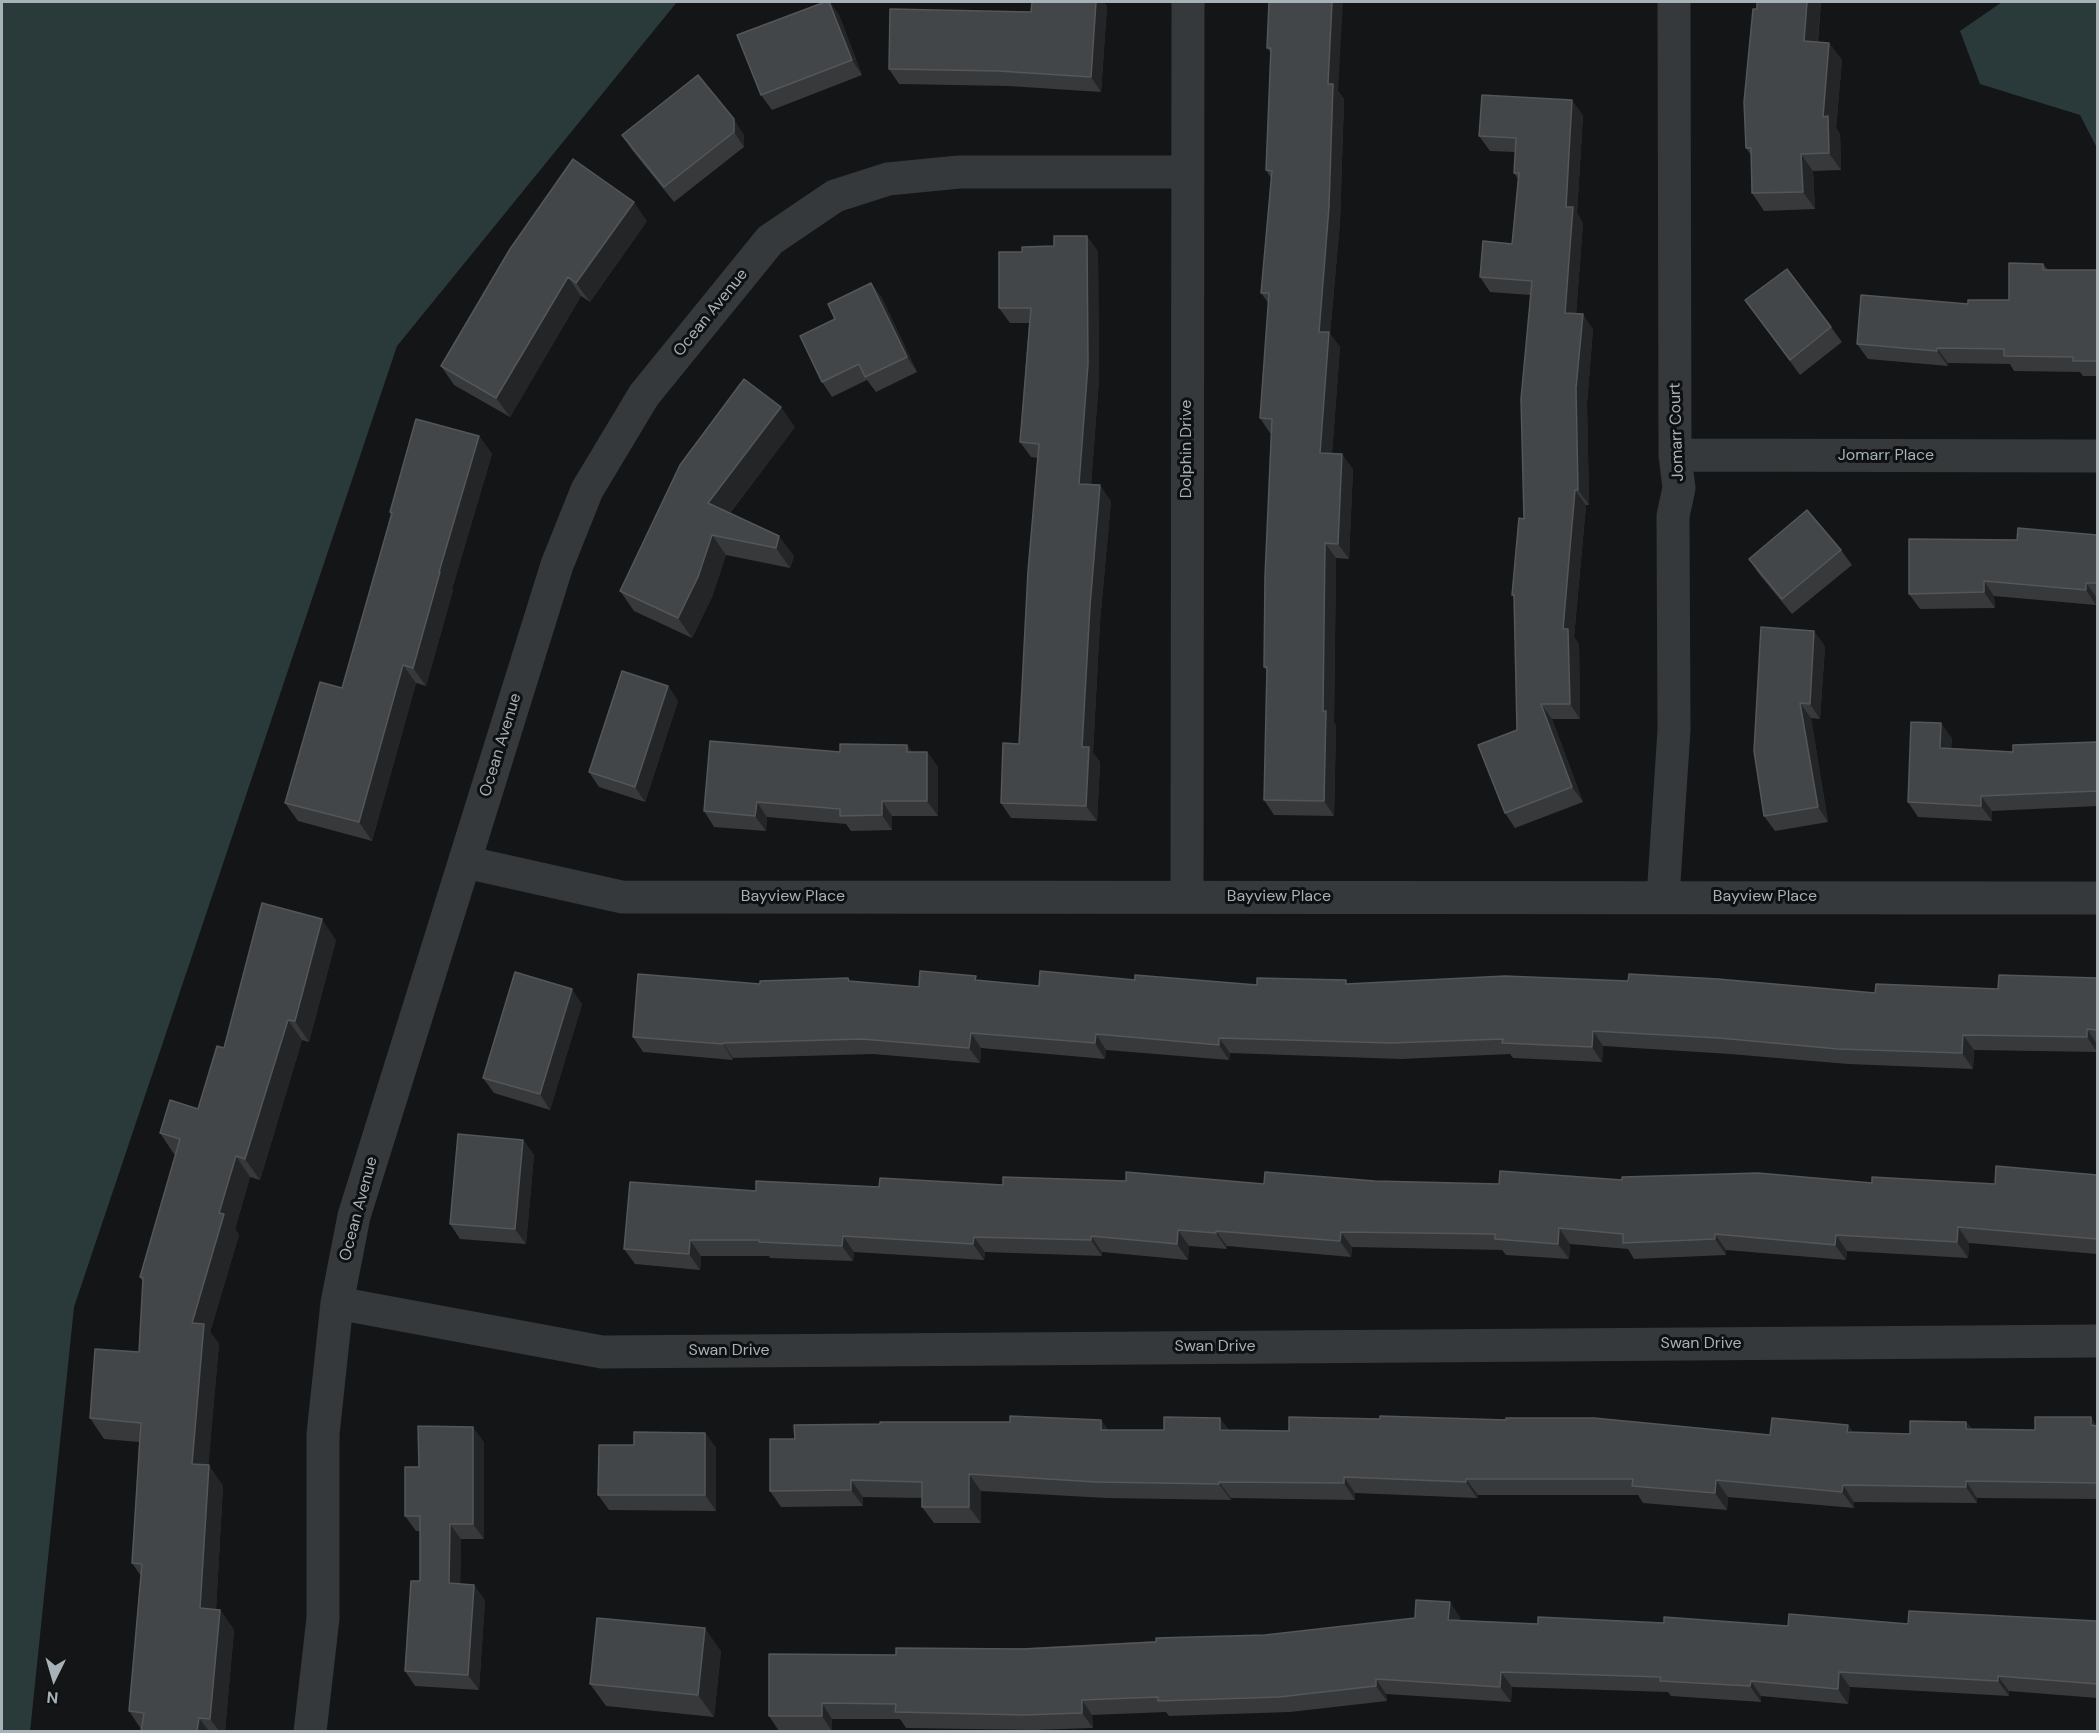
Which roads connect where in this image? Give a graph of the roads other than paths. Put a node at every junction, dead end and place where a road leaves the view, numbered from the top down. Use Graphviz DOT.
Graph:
graph roads {
  1 [pos="1188,2"];
  2 [pos="1674,2"];
  3 [pos="1187,172"];
  4 [pos="1675,456"];
  5 [pos="2097,456"];
  6 [pos="465,862"];
  7 [pos="1187,896"];
  8 [pos="1663,897"];
  9 [pos="2097,898"];
  10 [pos="337,1304"];
  11 [pos="2097,1341"];
  12 [pos="310,1731"];
  1 -- 3 [label="street, Dolphin Drive"];
  2 -- 4 [label="street, Jomarr Court"];
  3 -- 6 [label="street, Ocean Avenue"];
  3 -- 7 [label="street, Dolphin Drive"];
  4 -- 5 [label="street, Jomarr Place"];
  4 -- 8 [label="street, Jomarr Court"];
  6 -- 7 [label="street, Bayview Place"];
  6 -- 10 [label="street, Ocean Avenue"];
  7 -- 8 [label="street, Bayview Place"];
  8 -- 9 [label="street, Bayview Place"];
  10 -- 11 [label="street, Swan Drive"];
  10 -- 12 [label="street, Ocean Avenue"];
}
